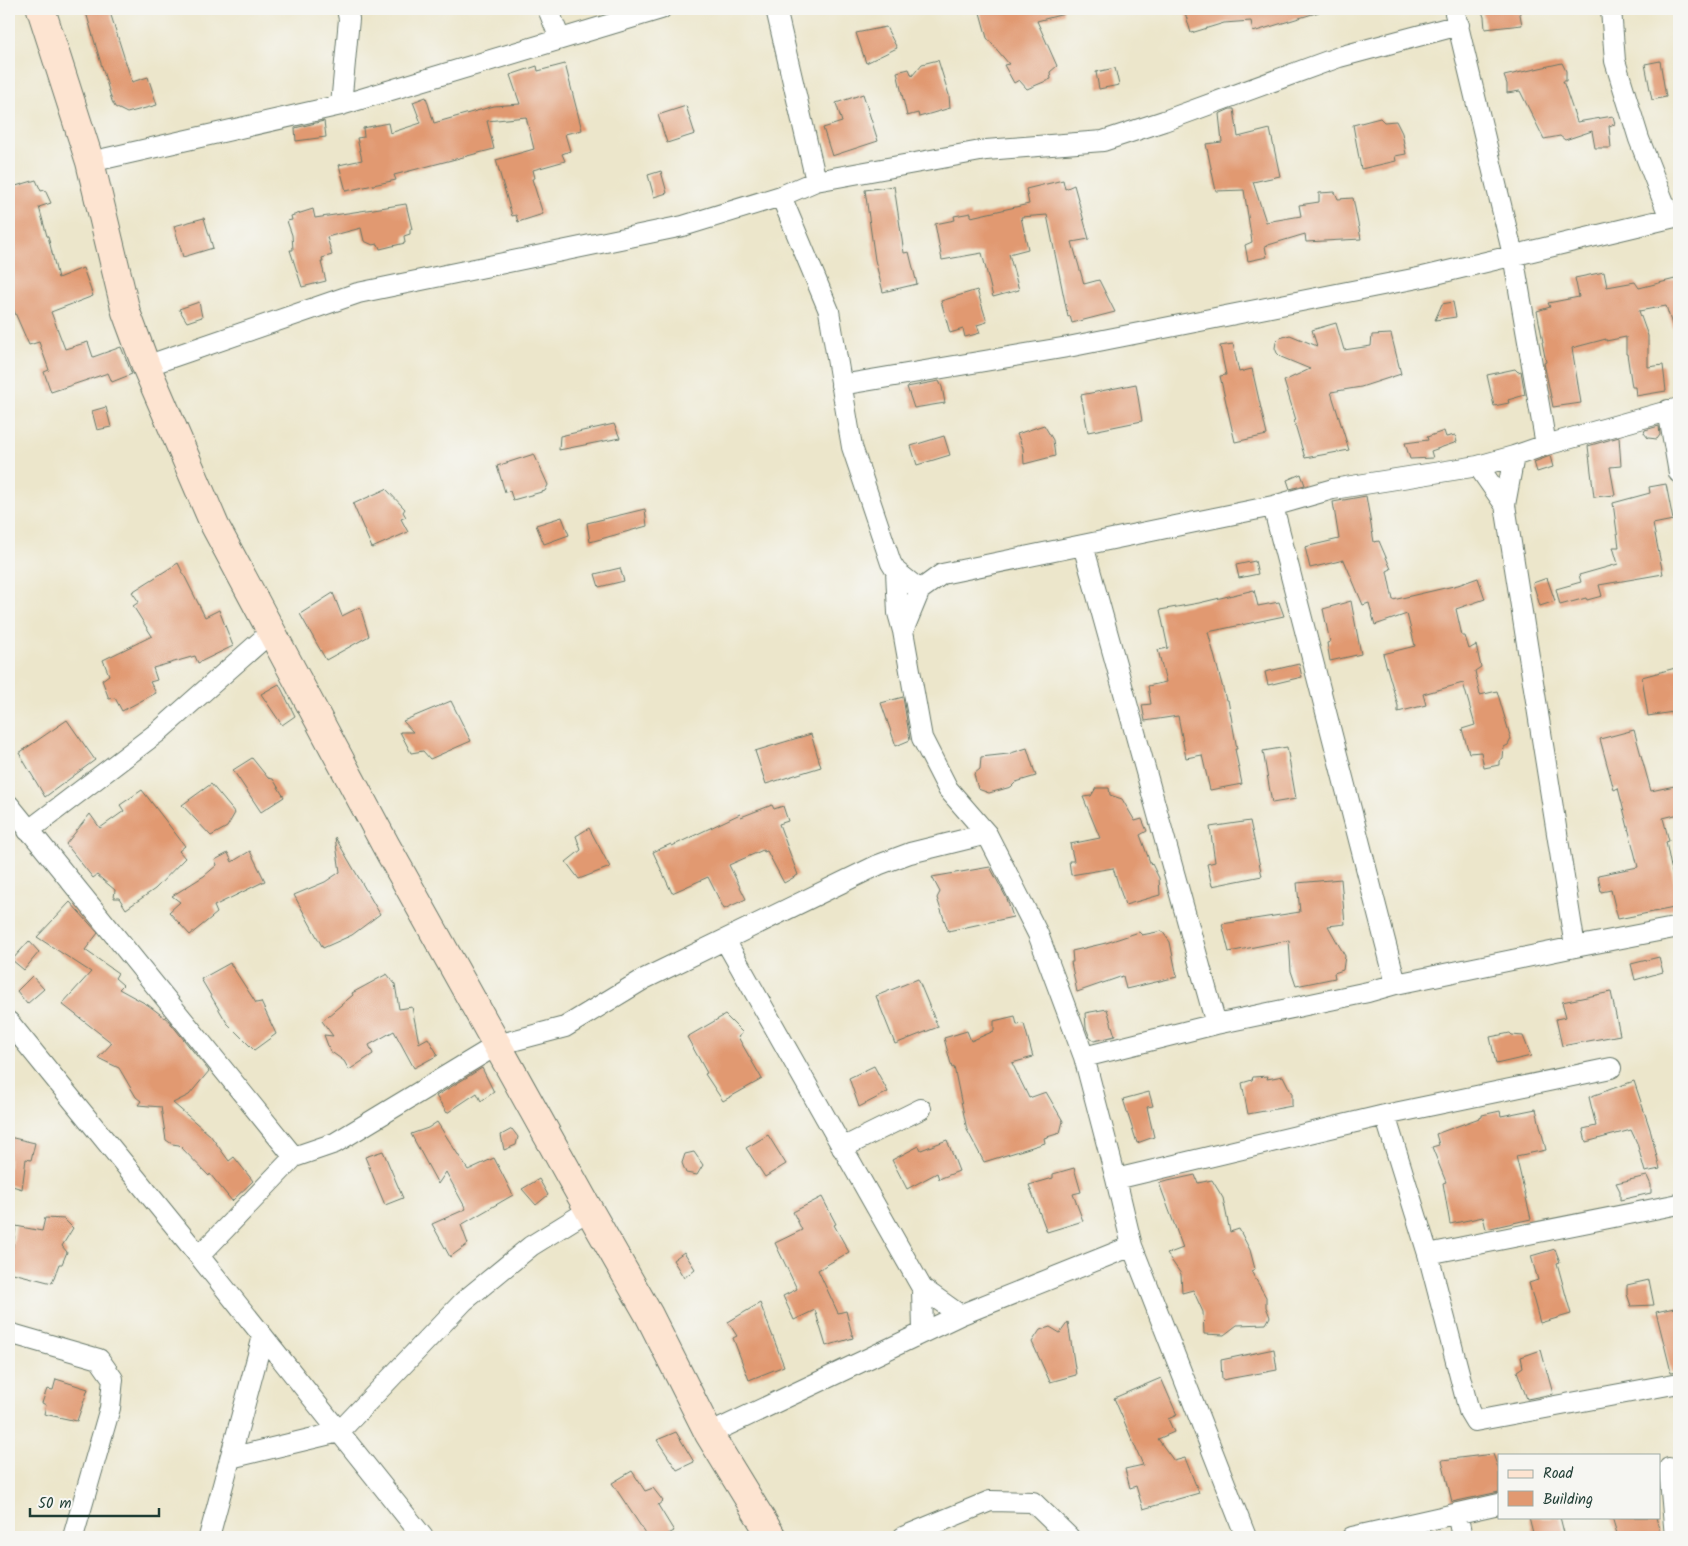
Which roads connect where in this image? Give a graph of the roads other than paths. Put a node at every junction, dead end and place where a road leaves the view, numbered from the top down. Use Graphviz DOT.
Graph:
graph roads {
  1 [pos="41,9"];
  2 [pos="346,9"];
  3 [pos="548,9"];
  4 [pos="661,9"];
  5 [pos="776,9"];
  6 [pos="1612,9"];
  7 [pos="1456,17"];
  8 [pos="560,39"];
  9 [pos="341,105"];
  10 [pos="90,162"];
  11 [pos="816,180"];
  12 [pos="780,196"];
  13 [pos="1675,217"];
  14 [pos="1513,255"];
  15 [pos="146,366"];
  16 [pos="841,385"];
  17 [pos="1674,409"];
  18 [pos="1546,444"];
  19 [pos="1514,456"];
  20 [pos="1478,466"];
  21 [pos="1679,474"];
  22 [pos="1505,505"];
  23 [pos="1274,506"];
  24 [pos="1083,545"];
  25 [pos="896,571"];
  26 [pos="920,590"];
  27 [pos="272,631"];
  28 [pos="903,631"];
  29 [pos="9,805"];
  30 [pos="28,831"];
  31 [pos="986,834"];
  32 [pos="1679,928"];
  33 [pos="724,940"];
  34 [pos="1575,947"];
  35 [pos="1396,984"];
  36 [pos="9,1022"];
  37 [pos="1216,1024"];
  38 [pos="497,1045"];
  39 [pos="1084,1057"];
  40 [pos="1611,1068"];
  41 [pos="921,1109"];
  42 [pos="1385,1115"];
  43 [pos="842,1148"];
  44 [pos="294,1157"];
  45 [pos="1116,1179"];
  46 [pos="1679,1204"];
  47 [pos="589,1210"];
  48 [pos="1132,1246"];
  49 [pos="1428,1254"];
  50 [pos="199,1256"];
  51 [pos="922,1288"];
  52 [pos="960,1315"];
  53 [pos="923,1332"];
  54 [pos="9,1334"];
  55 [pos="263,1336"];
  56 [pos="1679,1383"];
  57 [pos="339,1432"];
  58 [pos="709,1434"];
  59 [pos="230,1458"];
  60 [pos="1669,1468"];
  61 [pos="1498,1504"];
  62 [pos="1457,1513"];
  63 [pos="73,1537"];
  64 [pos="209,1537"];
  65 [pos="422,1537"];
  66 [pos="772,1537"];
  67 [pos="903,1537"];
  68 [pos="1068,1537"];
  69 [pos="1246,1537"];
  70 [pos="1352,1537"];
  71 [pos="1462,1537"];
  72 [pos="1675,1537"];
  1 -- 10 [label="street"];
  2 -- 9 [label="street"];
  3 -- 8 [label="street"];
  4 -- 8 [label="street"];
  5 -- 11 [label="street"];
  6 -- 13 [label="street"];
  7 -- 11 [label="street"];
  7 -- 14 [label="street"];
  8 -- 9 [label="street"];
  9 -- 10 [label="street"];
  10 -- 15 [label="street"];
  11 -- 12 [label="street"];
  12 -- 15 [label="street"];
  12 -- 16 [label="street"];
  13 -- 14 [label="street"];
  14 -- 16 [label="street"];
  14 -- 18 [label="street"];
  15 -- 27 [label="street"];
  16 -- 25 [label="street"];
  17 -- 18 [label="street"];
  17 -- 21 [label="street"];
  18 -- 19 [label="street"];
  19 -- 20 [label="street"];
  19 -- 22 [label="street"];
  20 -- 22 [label="street"];
  20 -- 23 [label="street"];
  22 -- 34 [label="street"];
  23 -- 24 [label="street"];
  23 -- 35 [label="street"];
  24 -- 26 [label="street"];
  24 -- 37 [label="street"];
  25 -- 26 [label="street"];
  25 -- 28 [label="street"];
  26 -- 28 [label="street"];
  27 -- 30 [label="street"];
  27 -- 38 [label="street"];
  28 -- 31 [label="street"];
  29 -- 30 [label="street"];
  30 -- 44 [label="street"];
  31 -- 33 [label="street"];
  31 -- 39 [label="street"];
  32 -- 34 [label="street"];
  33 -- 38 [label="street"];
  33 -- 43 [label="street"];
  34 -- 35 [label="street"];
  35 -- 37 [label="street"];
  36 -- 50 [label="street"];
  37 -- 39 [label="street"];
  38 -- 44 [label="street"];
  38 -- 47 [label="street"];
  39 -- 45 [label="street"];
  40 -- 42 [label="street"];
  41 -- 43 [label="street"];
  42 -- 45 [label="street"];
  42 -- 49 [label="street"];
  43 -- 51 [label="street"];
  44 -- 50 [label="street"];
  45 -- 48 [label="street"];
  46 -- 49 [label="street"];
  47 -- 57 [label="street"];
  47 -- 58 [label="street"];
  48 -- 52 [label="street"];
  48 -- 69 [label="street"];
  49 -- 56 [label="street"];
  50 -- 55 [label="street"];
  51 -- 52 [label="street"];
  51 -- 53 [label="street"];
  52 -- 53 [label="street"];
  53 -- 58 [label="street"];
  54 -- 63 [label="street"];
  55 -- 57 [label="street"];
  55 -- 59 [label="street"];
  57 -- 59 [label="street"];
  57 -- 65 [label="street"];
  58 -- 66 [label="street"];
  59 -- 64 [label="street"];
  60 -- 72 [label="street"];
  61 -- 62 [label="street"];
  62 -- 70 [label="street"];
  62 -- 71 [label="street"];
  67 -- 68 [label="street"];
}
